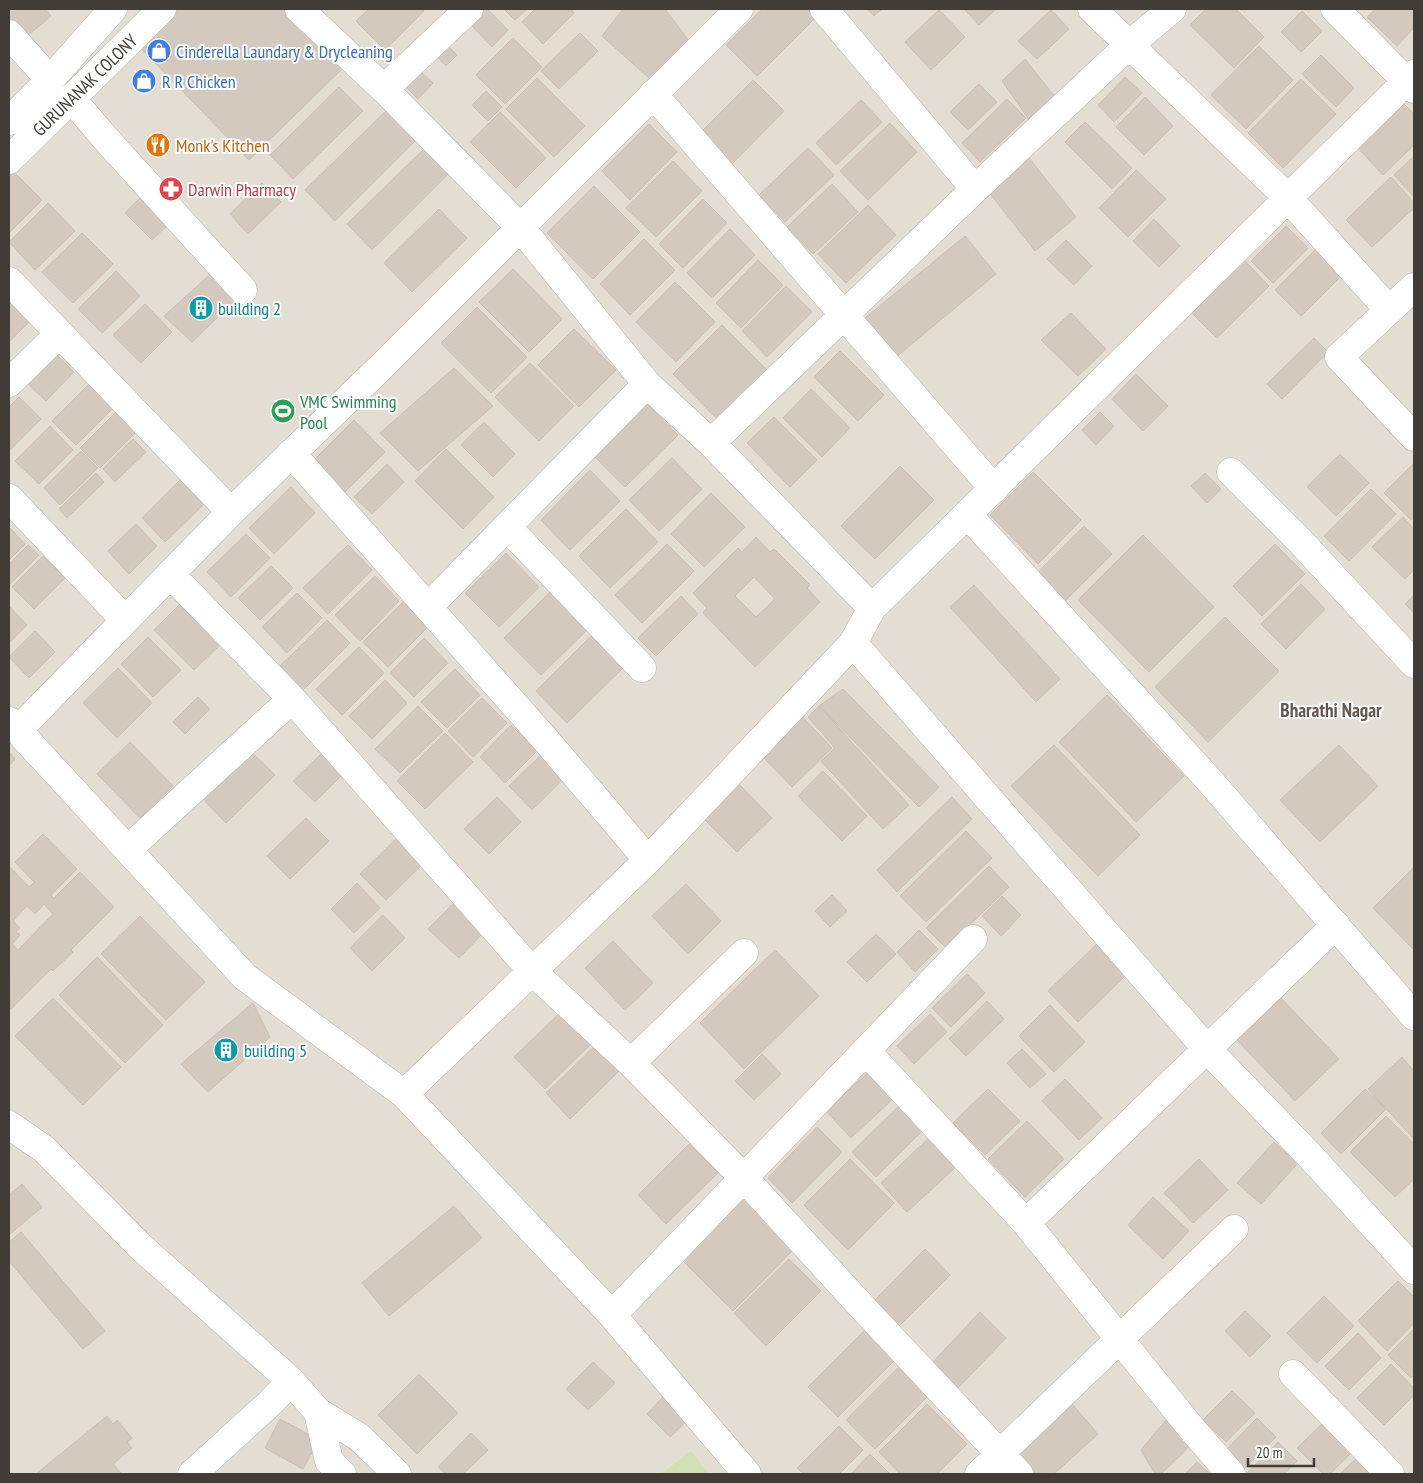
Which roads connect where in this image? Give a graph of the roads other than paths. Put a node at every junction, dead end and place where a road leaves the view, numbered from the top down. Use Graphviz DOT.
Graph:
graph roads {
  1 [pos="112,9"];
  2 [pos="162,9"];
  3 [pos="299,9"];
  4 [pos="469,9"];
  5 [pos="739,9"];
  6 [pos="824,9"];
  7 [pos="1092,9"];
  8 [pos="1172,9"];
  9 [pos="1335,9"];
  10 [pos="9,34"];
  11 [pos="1129,45"];
  12 [pos="50,80"];
  13 [pos="1412,82"];
  14 [pos="384,89"];
  15 [pos="653,94"];
  16 [pos="71,98"];
  17 [pos="9,121"];
  18 [pos="9,160"];
  19 [pos="975,189"];
  20 [pos="1288,198"];
  21 [pos="520,227"];
  22 [pos="9,280"];
  23 [pos="1414,287"];
  24 [pos="243,290"];
  25 [pos="1389,310"];
  26 [pos="844,315"];
  27 [pos="59,334"];
  28 [pos="9,383"];
  29 [pos="647,384"];
  30 [pos="1414,437"];
  31 [pos="711,443"];
  32 [pos="291,453"];
  33 [pos="1231,472"];
  34 [pos="994,488"];
  35 [pos="9,498"];
  36 [pos="231,512"];
  37 [pos="967,514"];
  38 [pos="507,526"];
  39 [pos="170,574"];
  40 [pos="428,607"];
  41 [pos="872,608"];
  42 [pos="125,620"];
  43 [pos="853,643"];
  44 [pos="1414,664"];
  45 [pos="642,668"];
  46 [pos="292,699"];
  47 [pos="13,726"];
  48 [pos="128,849"];
  49 [pos="648,860"];
  50 [pos="1336,925"];
  51 [pos="973,939"];
  52 [pos="744,954"];
  53 [pos="532,971"];
  54 [pos="1414,1016"];
  55 [pos="1206,1048"];
  56 [pos="867,1052"];
  57 [pos="631,1063"];
  58 [pos="404,1094"];
  59 [pos="9,1125"];
  60 [pos="744,1178"];
  61 [pos="1026,1223"];
  62 [pos="1234,1229"];
  63 [pos="1414,1270"];
  64 [pos="612,1315"];
  65 [pos="1118,1339"];
  66 [pos="1293,1374"];
  67 [pos="291,1381"];
  68 [pos="318,1412"];
  69 [pos="1000,1454"];
  70 [pos="192,1474"];
  71 [pos="342,1474"];
  72 [pos="398,1474"];
  73 [pos="747,1474"];
  74 [pos="979,1474"];
  75 [pos="1019,1474"];
  76 [pos="1231,1474"];
  77 [pos="1390,1474"];
  1 -- 12 [label="street, GURUNANAK COLONY"];
  2 -- 16 [label="street, GURUNANAK COLONY"];
  3 -- 14 [label="street"];
  4 -- 14 [label="street"];
  5 -- 15 [label="street"];
  6 -- 19 [label="street"];
  7 -- 11 [label="street"];
  8 -- 11 [label="street"];
  9 -- 13 [label="street"];
  10 -- 12 [label="street"];
  11 -- 19 [label="street"];
  11 -- 20 [label="street"];
  12 -- 17 [label="street, GURUNANAK COLONY"];
  13 -- 20 [label="street"];
  14 -- 21 [label="street"];
  15 -- 21 [label="street"];
  15 -- 26 [label="street"];
  16 -- 18 [label="street, GURUNANAK COLONY"];
  16 -- 24 [label="street"];
  19 -- 26 [label="street"];
  20 -- 25 [label="street"];
  20 -- 34 [label="street"];
  21 -- 29 [label="street"];
  21 -- 32 [label="street"];
  22 -- 27 [label="street"];
  23 -- 25 [label="street"];
  25 -- 30 [label="street"];
  26 -- 31 [label="street"];
  26 -- 34 [label="street"];
  27 -- 28 [label="street"];
  27 -- 36 [label="street"];
  29 -- 31 [label="street"];
  29 -- 38 [label="street"];
  31 -- 41 [label="street"];
  32 -- 36 [label="street"];
  32 -- 40 [label="street"];
  33 -- 44 [label="street"];
  34 -- 37 [label="street"];
  35 -- 42 [label="street"];
  36 -- 39 [label="street"];
  37 -- 41 [label="street"];
  37 -- 50 [label="street"];
  38 -- 40 [label="street"];
  38 -- 45 [label="street"];
  39 -- 42 [label="street"];
  39 -- 46 [label="street"];
  40 -- 49 [label="street"];
  41 -- 43 [label="street"];
  42 -- 47 [label="street"];
  43 -- 49 [label="street"];
  43 -- 55 [label="street"];
  46 -- 48 [label="street"];
  46 -- 53 [label="street"];
  47 -- 48 [label="street"];
  48 -- 58 [label="street"];
  49 -- 53 [label="street"];
  50 -- 54 [label="street"];
  50 -- 55 [label="street"];
  51 -- 56 [label="street"];
  52 -- 57 [label="street"];
  53 -- 57 [label="street"];
  53 -- 58 [label="street"];
  55 -- 61 [label="street"];
  55 -- 63 [label="street"];
  56 -- 60 [label="street"];
  56 -- 61 [label="street"];
  57 -- 60 [label="street"];
  58 -- 64 [label="street"];
  59 -- 67 [label="street"];
  60 -- 64 [label="street"];
  60 -- 69 [label="street"];
  61 -- 65 [label="street"];
  62 -- 65 [label="street"];
  64 -- 73 [label="street"];
  65 -- 69 [label="street"];
  65 -- 76 [label="street"];
  66 -- 77 [label="street"];
  67 -- 68 [label="street"];
  67 -- 70 [label="street"];
  68 -- 71 [label="street"];
  68 -- 72 [label="street"];
  69 -- 74 [label="street"];
  69 -- 75 [label="street"];
}
